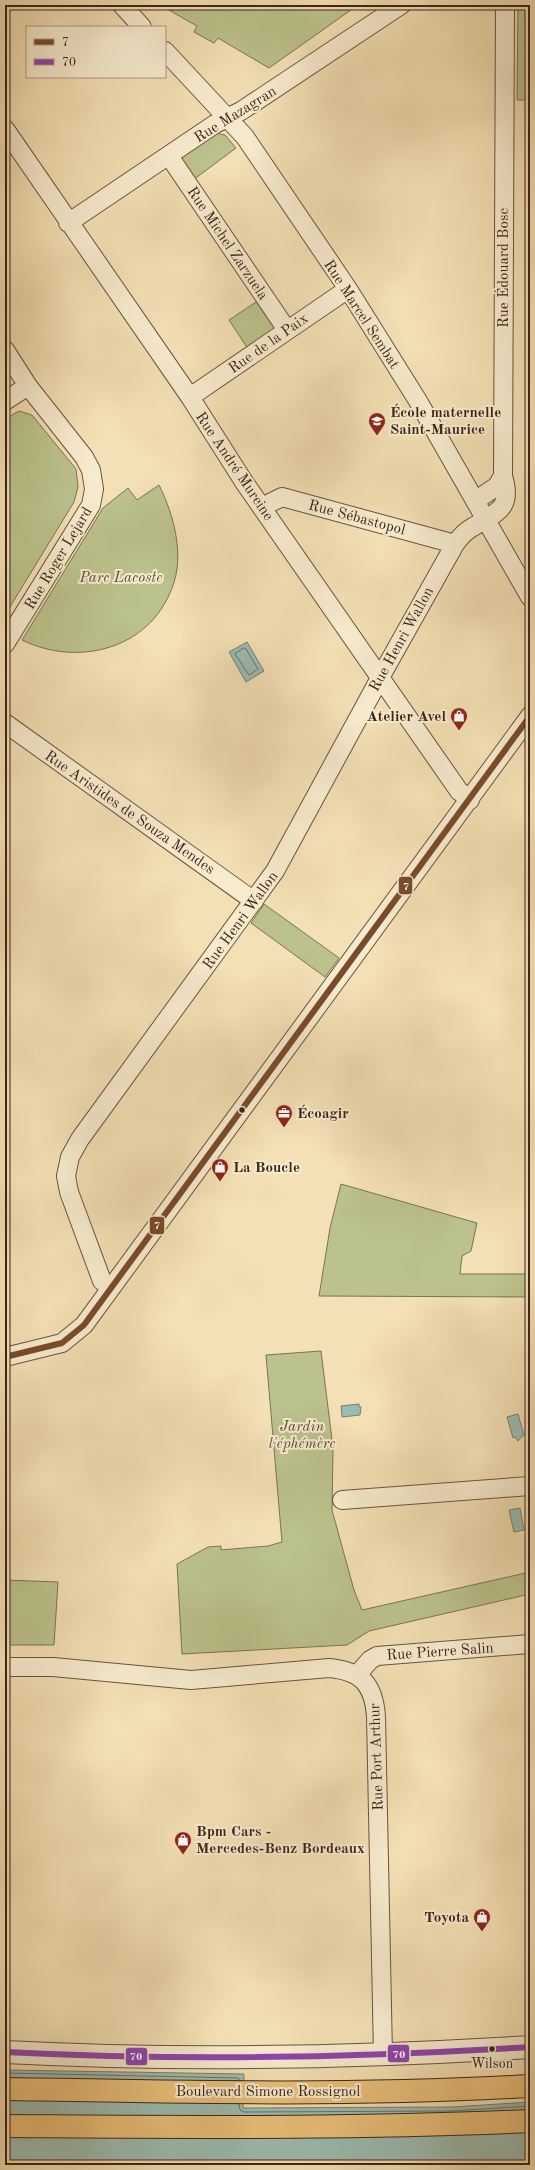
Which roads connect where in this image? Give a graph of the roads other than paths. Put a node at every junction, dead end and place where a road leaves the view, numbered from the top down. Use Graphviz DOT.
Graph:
graph roads {
  1 [pos="122,5"];
  2 [pos="401,5"];
  3 [pos="505,5"];
  4 [pos="141,26"];
  5 [pos="166,52"];
  6 [pos="228,117"];
  7 [pos="5,129"];
  8 [pos="168,156"];
  9 [pos="68,223"];
  10 [pos="348,289"];
  11 [pos="287,330"];
  12 [pos="5,350"];
  13 [pos="28,386"];
  14 [pos="190,397"];
  15 [pos="5,401"];
  16 [pos="503,476"];
  17 [pos="475,500"];
  18 [pos="262,507"];
  19 [pos="485,520"];
  20 [pos="455,544"];
  21 [pos="530,597"];
  22 [pos="5,644"];
  23 [pos="380,678"];
  24 [pos="530,716"];
  25 [pos="5,723"];
  26 [pos="470,800"];
  27 [pos="254,901"];
  28 [pos="111,1287"];
  29 [pos="5,1357"];
  30 [pos="530,1486"];
  31 [pos="342,1500"];
  32 [pos="530,1644"];
  33 [pos="5,1667"];
  34 [pos="357,1675"];
  35 [pos="530,2048"];
  36 [pos="5,2052"];
  37 [pos="383,2055"];
  38 [pos="530,2086"];
  39 [pos="5,2089"];
  40 [pos="530,2121"];
  41 [pos="5,2126"];
  1 -- 4 [label="street"];
  2 -- 6 [label="street, Rue Mazagran"];
  3 -- 16 [label="street, Rue Édouard Bosc"];
  5 -- 6 [label="street, Rue Marcel Sembat"];
  6 -- 8 [label="street, Rue Mazagran"];
  6 -- 10 [label="street, Rue Marcel Sembat"];
  7 -- 9 [label="street, Rue André Mureine"];
  8 -- 9 [label="street, Rue Mazagran"];
  8 -- 11 [label="street, Rue Michel Zarzuela"];
  9 -- 14 [label="street, Rue André Mureine"];
  10 -- 11 [label="street, Rue de la Paix"];
  10 -- 17 [label="street, Rue Marcel Sembat"];
  11 -- 14 [label="street, Rue de la Paix"];
  12 -- 13 [label="street, Rue Roger Lejard"];
  13 -- 15 [label="street"];
  13 -- 22 [label="street, Rue Roger Lejard"];
  14 -- 18 [label="street, Rue André Mureine"];
  16 -- 17 [label="street"];
  16 -- 19 [label="street, Rue Édouard Bosc"];
  17 -- 19 [label="street, Rue Marcel Sembat"];
  18 -- 20 [label="street, Rue Sébastopol"];
  18 -- 23 [label="street, Rue André Mureine"];
  19 -- 20 [label="street, Rue Henri Wallon"];
  19 -- 21 [label="street, Rue Marcel Sembat"];
  20 -- 23 [label="street, Rue Henri Wallon"];
  23 -- 26 [label="street, Rue André Mureine"];
  23 -- 27 [label="street, Rue Henri Wallon"];
  24 -- 26 [label="street"];
  25 -- 27 [label="street, Rue Aristides de Souza Mendes"];
  26 -- 28 [label="street"];
  27 -- 28 [label="street, Rue Henri Wallon"];
  28 -- 29 [label="street"];
  30 -- 31 [label="street"];
  32 -- 34 [label="street, Rue Pierre Salin"];
  33 -- 34 [label="street, Rue Port Arthur"];
  34 -- 37 [label="street, Rue Port Arthur"];
  35 -- 37 [label="street"];
  36 -- 37 [label="street"];
  38 -- 39 [label="main road, Boulevard Simone Rossignol"];
  40 -- 41 [label="main road"];
}
